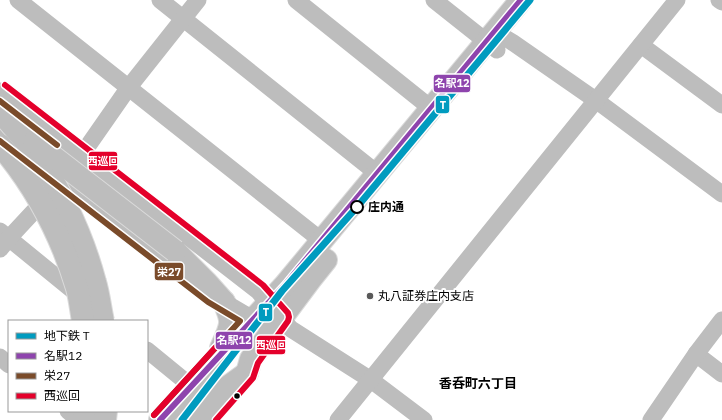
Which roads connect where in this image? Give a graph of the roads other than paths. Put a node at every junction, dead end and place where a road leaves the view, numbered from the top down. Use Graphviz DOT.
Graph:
graph roads {
  1 [pos="18,0"];
  2 [pos="160,0"];
  3 [pos="198,0"];
  4 [pos="296,0"];
  5 [pos="434,0"];
  6 [pos="521,0"];
  7 [pos="538,0"];
  8 [pos="677,0"];
  9 [pos="719,0"];
  10 [pos="722,2"];
  11 [pos="184,18"];
  12 [pos="496,40"];
  13 [pos="641,45"];
  14 [pos="129,88"];
  15 [pos="0,91"];
  16 [pos="597,100"];
  17 [pos="722,105"];
  18 [pos="432,109"];
  19 [pos="0,111"];
  20 [pos="0,115"];
  21 [pos="0,131"];
  22 [pos="0,145"];
  23 [pos="82,154"];
  24 [pos="378,174"];
  25 [pos="63,180"];
  26 [pos="722,194"];
  27 [pos="3,240"];
  28 [pos="322,240"];
  29 [pos="224,302"];
  30 [pos="274,319"];
  31 [pos="83,320"];
  32 [pos="102,320"];
  33 [pos="110,320"];
  34 [pos="722,320"];
  35 [pos="148,351"];
  36 [pos="696,354"];
  37 [pos="0,357"];
  38 [pos="215,360"];
  39 [pos="8,363"];
  40 [pos="247,373"];
  41 [pos="722,374"];
  42 [pos="371,380"];
  43 [pos="191,386"];
  44 [pos="69,412"];
  45 [pos="658,417"];
  46 [pos="79,420"];
  47 [pos="160,420"];
  48 [pos="200,420"];
  49 [pos="206,420"];
  50 [pos="338,420"];
  51 [pos="424,420"];
  1 -- 14 [label="street"];
  2 -- 11 [label="street"];
  3 -- 11 [label="street"];
  4 -- 18 [label="street"];
  5 -- 12 [label="street"];
  6 -- 12 [label="main road"];
  7 -- 12 [label="main road"];
  8 -- 13 [label="street"];
  9 -- 10 [label="street"];
  11 -- 14 [label="street"];
  11 -- 24 [label="street"];
  12 -- 16 [label="street"];
  12 -- 18 [label="main road"];
  12 -- 30 [label="main road"];
  13 -- 16 [label="street"];
  13 -- 17 [label="street"];
  14 -- 23 [label="street"];
  14 -- 28 [label="street"];
  15 -- 23 [label="street"];
  16 -- 26 [label="street"];
  16 -- 42 [label="street"];
  18 -- 24 [label="main road"];
  19 -- 32 [label="main road, bridge"];
  20 -- 29 [label="main road, bridge"];
  21 -- 25 [label="street"];
  22 -- 31 [label="main road, bridge"];
  23 -- 25 [label="street"];
  23 -- 30 [label="street"];
  24 -- 28 [label="main road"];
  25 -- 27 [label="street"];
  25 -- 29 [label="street"];
  27 -- 33 [label="street"];
  28 -- 30 [label="main road"];
  29 -- 30 [label="street"];
  29 -- 38 [label="main road"];
  30 -- 38 [label="main road"];
  30 -- 40 [label="main road"];
  30 -- 42 [label="street"];
  34 -- 36 [label="street"];
  35 -- 43 [label="street"];
  36 -- 41 [label="street"];
  36 -- 45 [label="street"];
  37 -- 39 [label="street"];
  38 -- 43 [label="main road"];
  40 -- 48 [label="main road"];
  40 -- 49 [label="main road"];
  42 -- 50 [label="street"];
  42 -- 51 [label="street"];
  43 -- 47 [label="main road"];
  44 -- 46 [label="street"];
}
